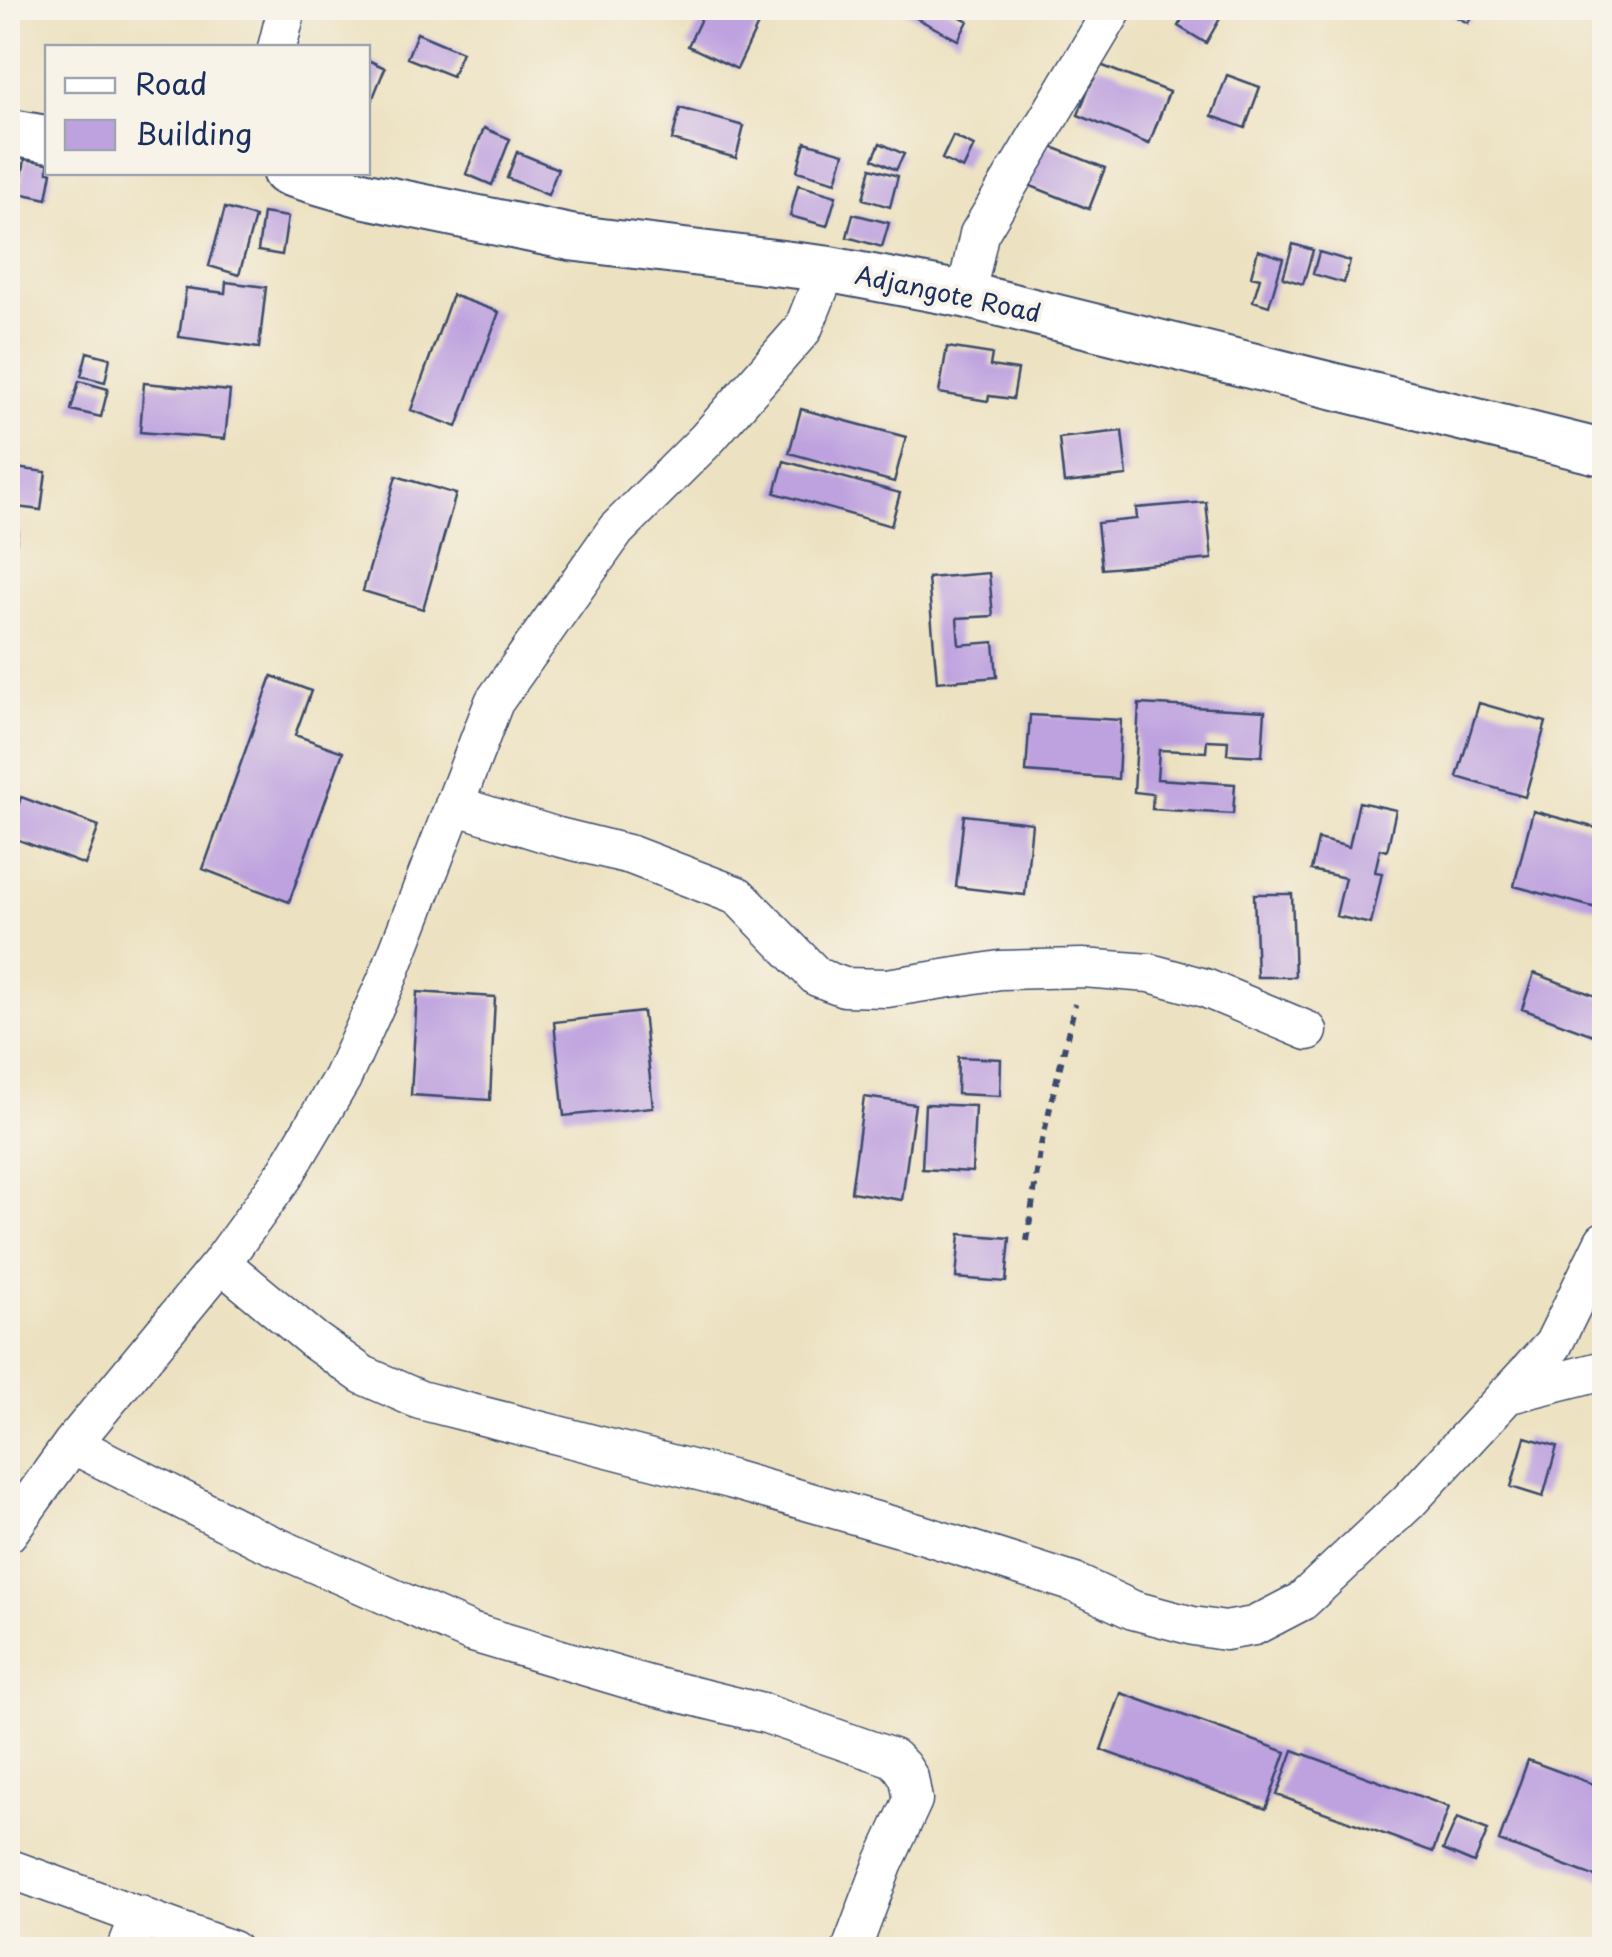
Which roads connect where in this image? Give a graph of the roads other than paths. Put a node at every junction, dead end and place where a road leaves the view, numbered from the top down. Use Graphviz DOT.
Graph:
graph roads {
  1 [pos="287,8"];
  2 [pos="1114,8"];
  3 [pos="278,45"];
  4 [pos="8,132"];
  5 [pos="45,138"];
  6 [pos="295,175"];
  7 [pos="827,268"];
  8 [pos="966,295"];
  9 [pos="1604,452"];
  10 [pos="454,805"];
  11 [pos="1308,1031"];
  12 [pos="1604,1240"];
  13 [pos="221,1263"];
  14 [pos="1604,1370"];
  15 [pos="1506,1395"];
  16 [pos="72,1444"];
  17 [pos="8,1533"];
  18 [pos="8,1868"];
  19 [pos="133,1932"];
  20 [pos="232,1950"];
  21 [pos="852,1950"];
  1 -- 3 [label="street"];
  2 -- 8 [label="street"];
  4 -- 5 [label="street"];
  6 -- 7 [label="street, Adjangote Road"];
  7 -- 8 [label="street, Adjangote Road"];
  7 -- 10 [label="street"];
  8 -- 9 [label="street, Adjangote Road"];
  10 -- 11 [label="street"];
  10 -- 13 [label="street"];
  12 -- 15 [label="street"];
  13 -- 15 [label="street"];
  13 -- 16 [label="street"];
  14 -- 15 [label="street"];
  16 -- 17 [label="street"];
  16 -- 21 [label="street"];
  18 -- 19 [label="street"];
  19 -- 20 [label="street"];
}
